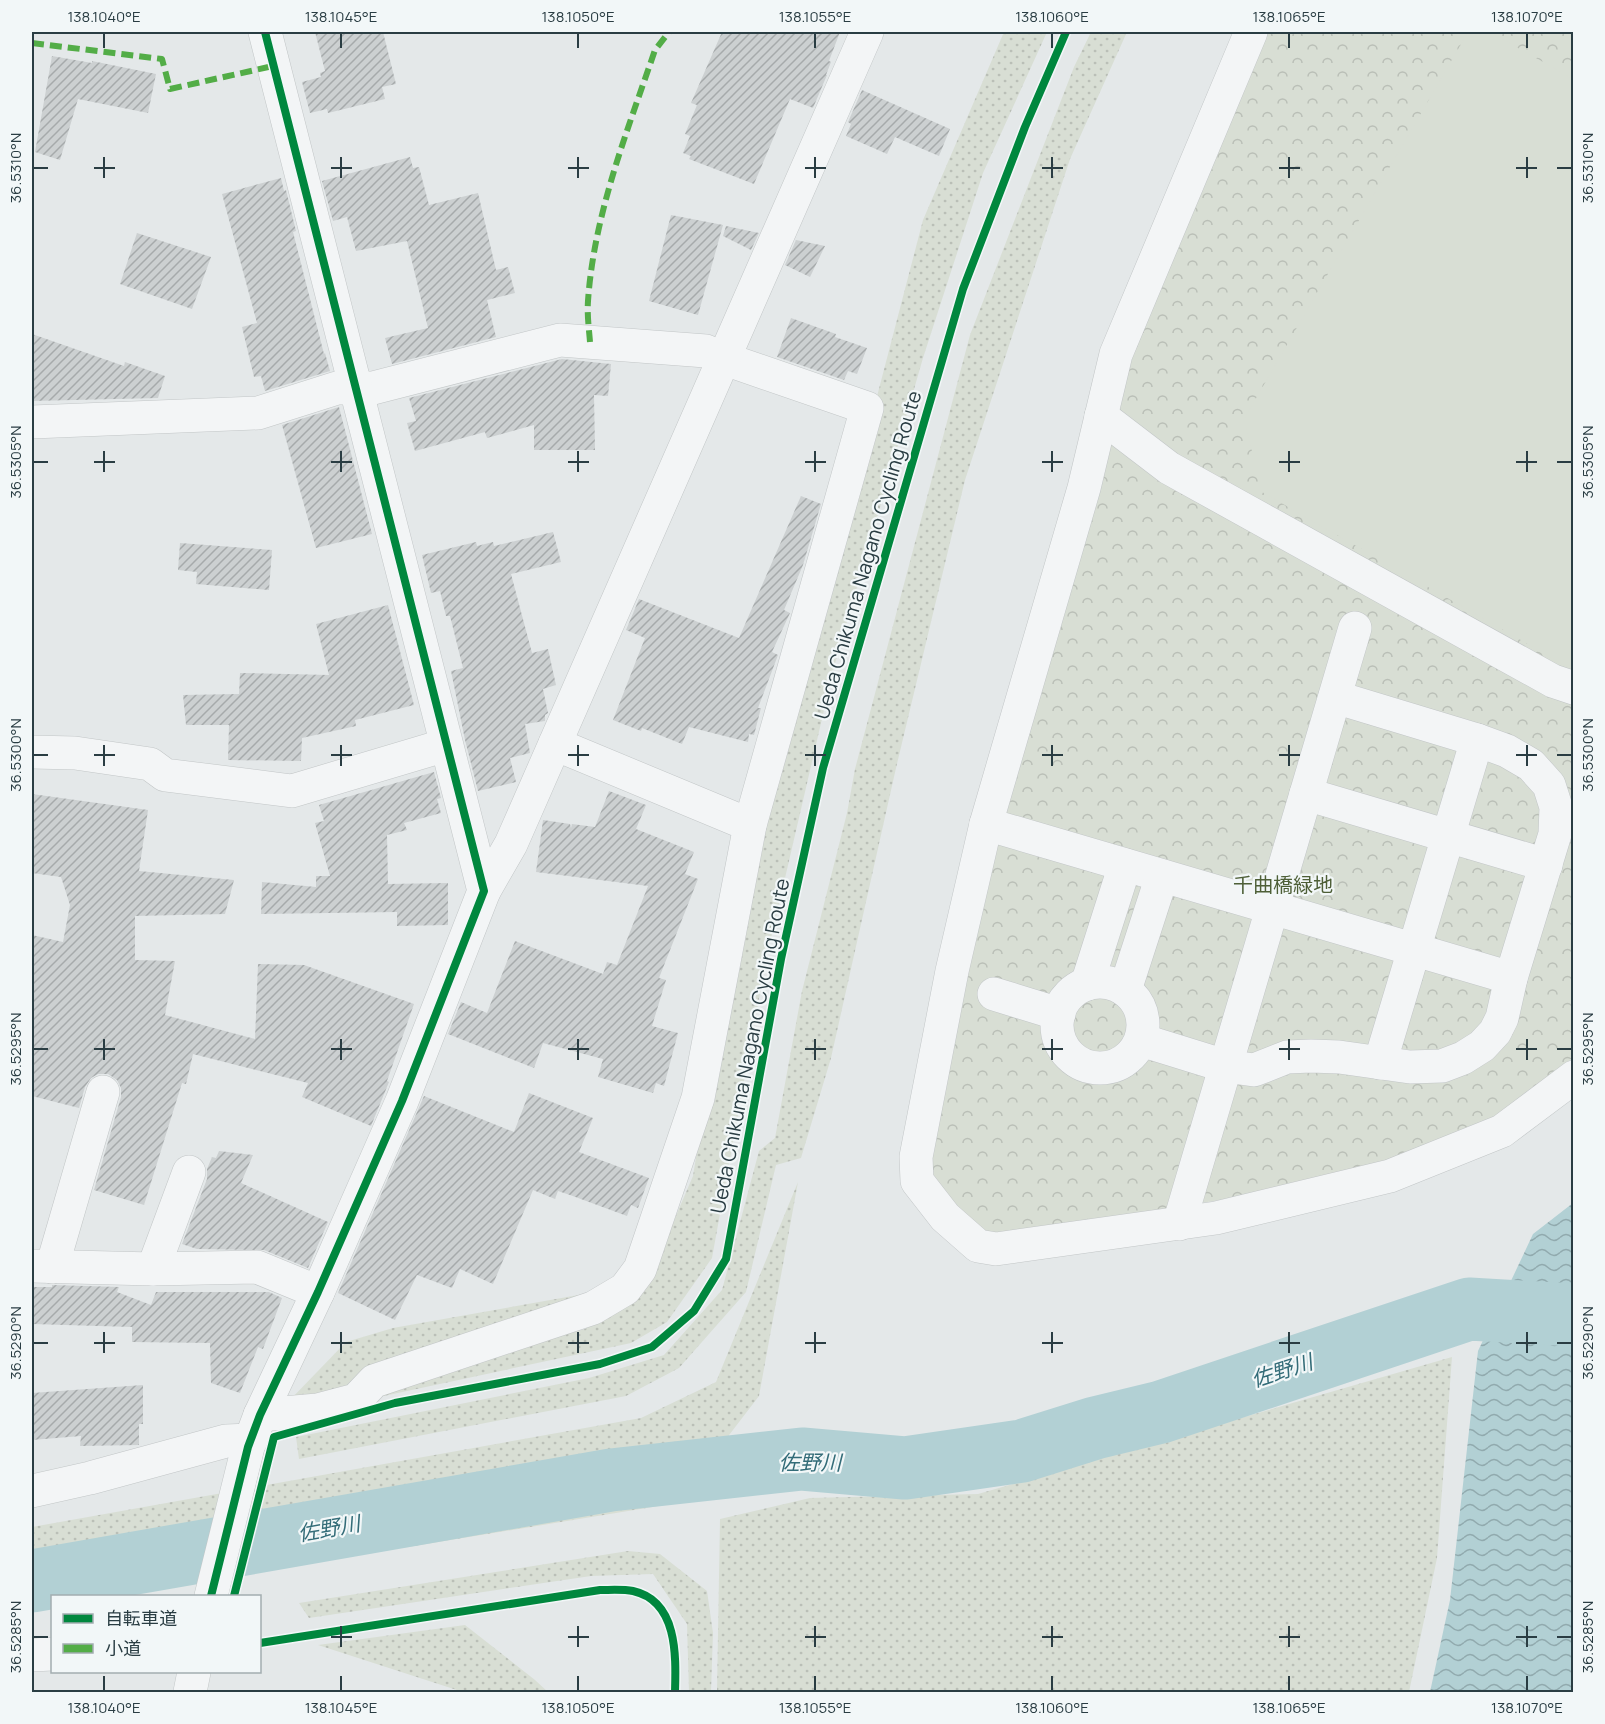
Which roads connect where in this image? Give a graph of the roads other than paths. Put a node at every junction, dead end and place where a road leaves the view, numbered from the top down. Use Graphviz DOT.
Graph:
graph roads {
  1 [pos="265,32"];
  2 [pos="867,32"];
  3 [pos="1251,32"];
  4 [pos="722,358"];
  5 [pos="354,387"];
  6 [pos="1101,416"];
  7 [pos="32,422"];
  8 [pos="1355,628"];
  9 [pos="1574,688"];
  10 [pos="1335,697"];
  11 [pos="1477,740"];
  12 [pos="555,744"];
  13 [pos="447,745"];
  14 [pos="32,752"];
  15 [pos="1306,794"];
  16 [pos="986,824"];
  17 [pos="750,825"];
  18 [pos="1449,836"];
  19 [pos="1125,865"];
  20 [pos="1545,865"];
  21 [pos="1162,876"];
  22 [pos="484,891"];
  23 [pos="1272,908"];
  24 [pos="1414,950"];
  25 [pos="1511,978"];
  26 [pos="1087,984"];
  27 [pos="1125,990"];
  28 [pos="994,994"];
  29 [pos="1059,1014"];
  30 [pos="1141,1040"];
  31 [pos="1380,1063"];
  32 [pos="1226,1066"];
  33 [pos="1574,1077"];
  34 [pos="103,1092"];
  35 [pos="189,1172"];
  36 [pos="1179,1224"];
  37 [pos="42,1266"];
  38 [pos="153,1269"];
  39 [pos="318,1292"];
  40 [pos="253,1434"];
  41 [pos="32,1491"];
  42 [pos="211,1595"];
  43 [pos="51,1654"];
  44 [pos="32,1655"];
  45 [pos="194,1673"];
  46 [pos="190,1692"];
  1 -- 5 [label="street"];
  2 -- 4 [label="street"];
  3 -- 6 [label="street"];
  4 -- 5 [label="street"];
  4 -- 12 [label="street"];
  4 -- 17 [label="street"];
  5 -- 7 [label="street"];
  5 -- 13 [label="street"];
  6 -- 9 [label="street"];
  6 -- 16 [label="street"];
  8 -- 10 [label="street"];
  10 -- 11 [label="street"];
  10 -- 15 [label="street"];
  11 -- 18 [label="street"];
  11 -- 20 [label="street"];
  12 -- 17 [label="street"];
  12 -- 22 [label="street"];
  13 -- 14 [label="street"];
  13 -- 22 [label="street"];
  15 -- 18 [label="street"];
  15 -- 23 [label="street"];
  16 -- 19 [label="street"];
  16 -- 36 [label="street"];
  17 -- 40 [label="street"];
  18 -- 20 [label="street"];
  18 -- 24 [label="street"];
  19 -- 21 [label="street"];
  19 -- 26 [label="street"];
  20 -- 25 [label="street"];
  21 -- 23 [label="street"];
  21 -- 27 [label="street"];
  22 -- 39 [label="street"];
  23 -- 24 [label="street"];
  23 -- 32 [label="street"];
  24 -- 25 [label="street"];
  24 -- 31 [label="street"];
  25 -- 31 [label="street"];
  26 -- 27 [label="street"];
  26 -- 29 [label="street"];
  27 -- 30 [label="street"];
  28 -- 29 [label="street"];
  29 -- 30 [label="street"];
  30 -- 32 [label="street"];
  31 -- 32 [label="street"];
  32 -- 36 [label="street"];
  33 -- 36 [label="street"];
  34 -- 37 [label="street"];
  35 -- 38 [label="street"];
  37 -- 38 [label="street"];
  38 -- 39 [label="street"];
  39 -- 40 [label="street"];
  40 -- 41 [label="street"];
  40 -- 42 [label="street"];
  43 -- 44 [label="street"];
  45 -- 46 [label="street"];
}
